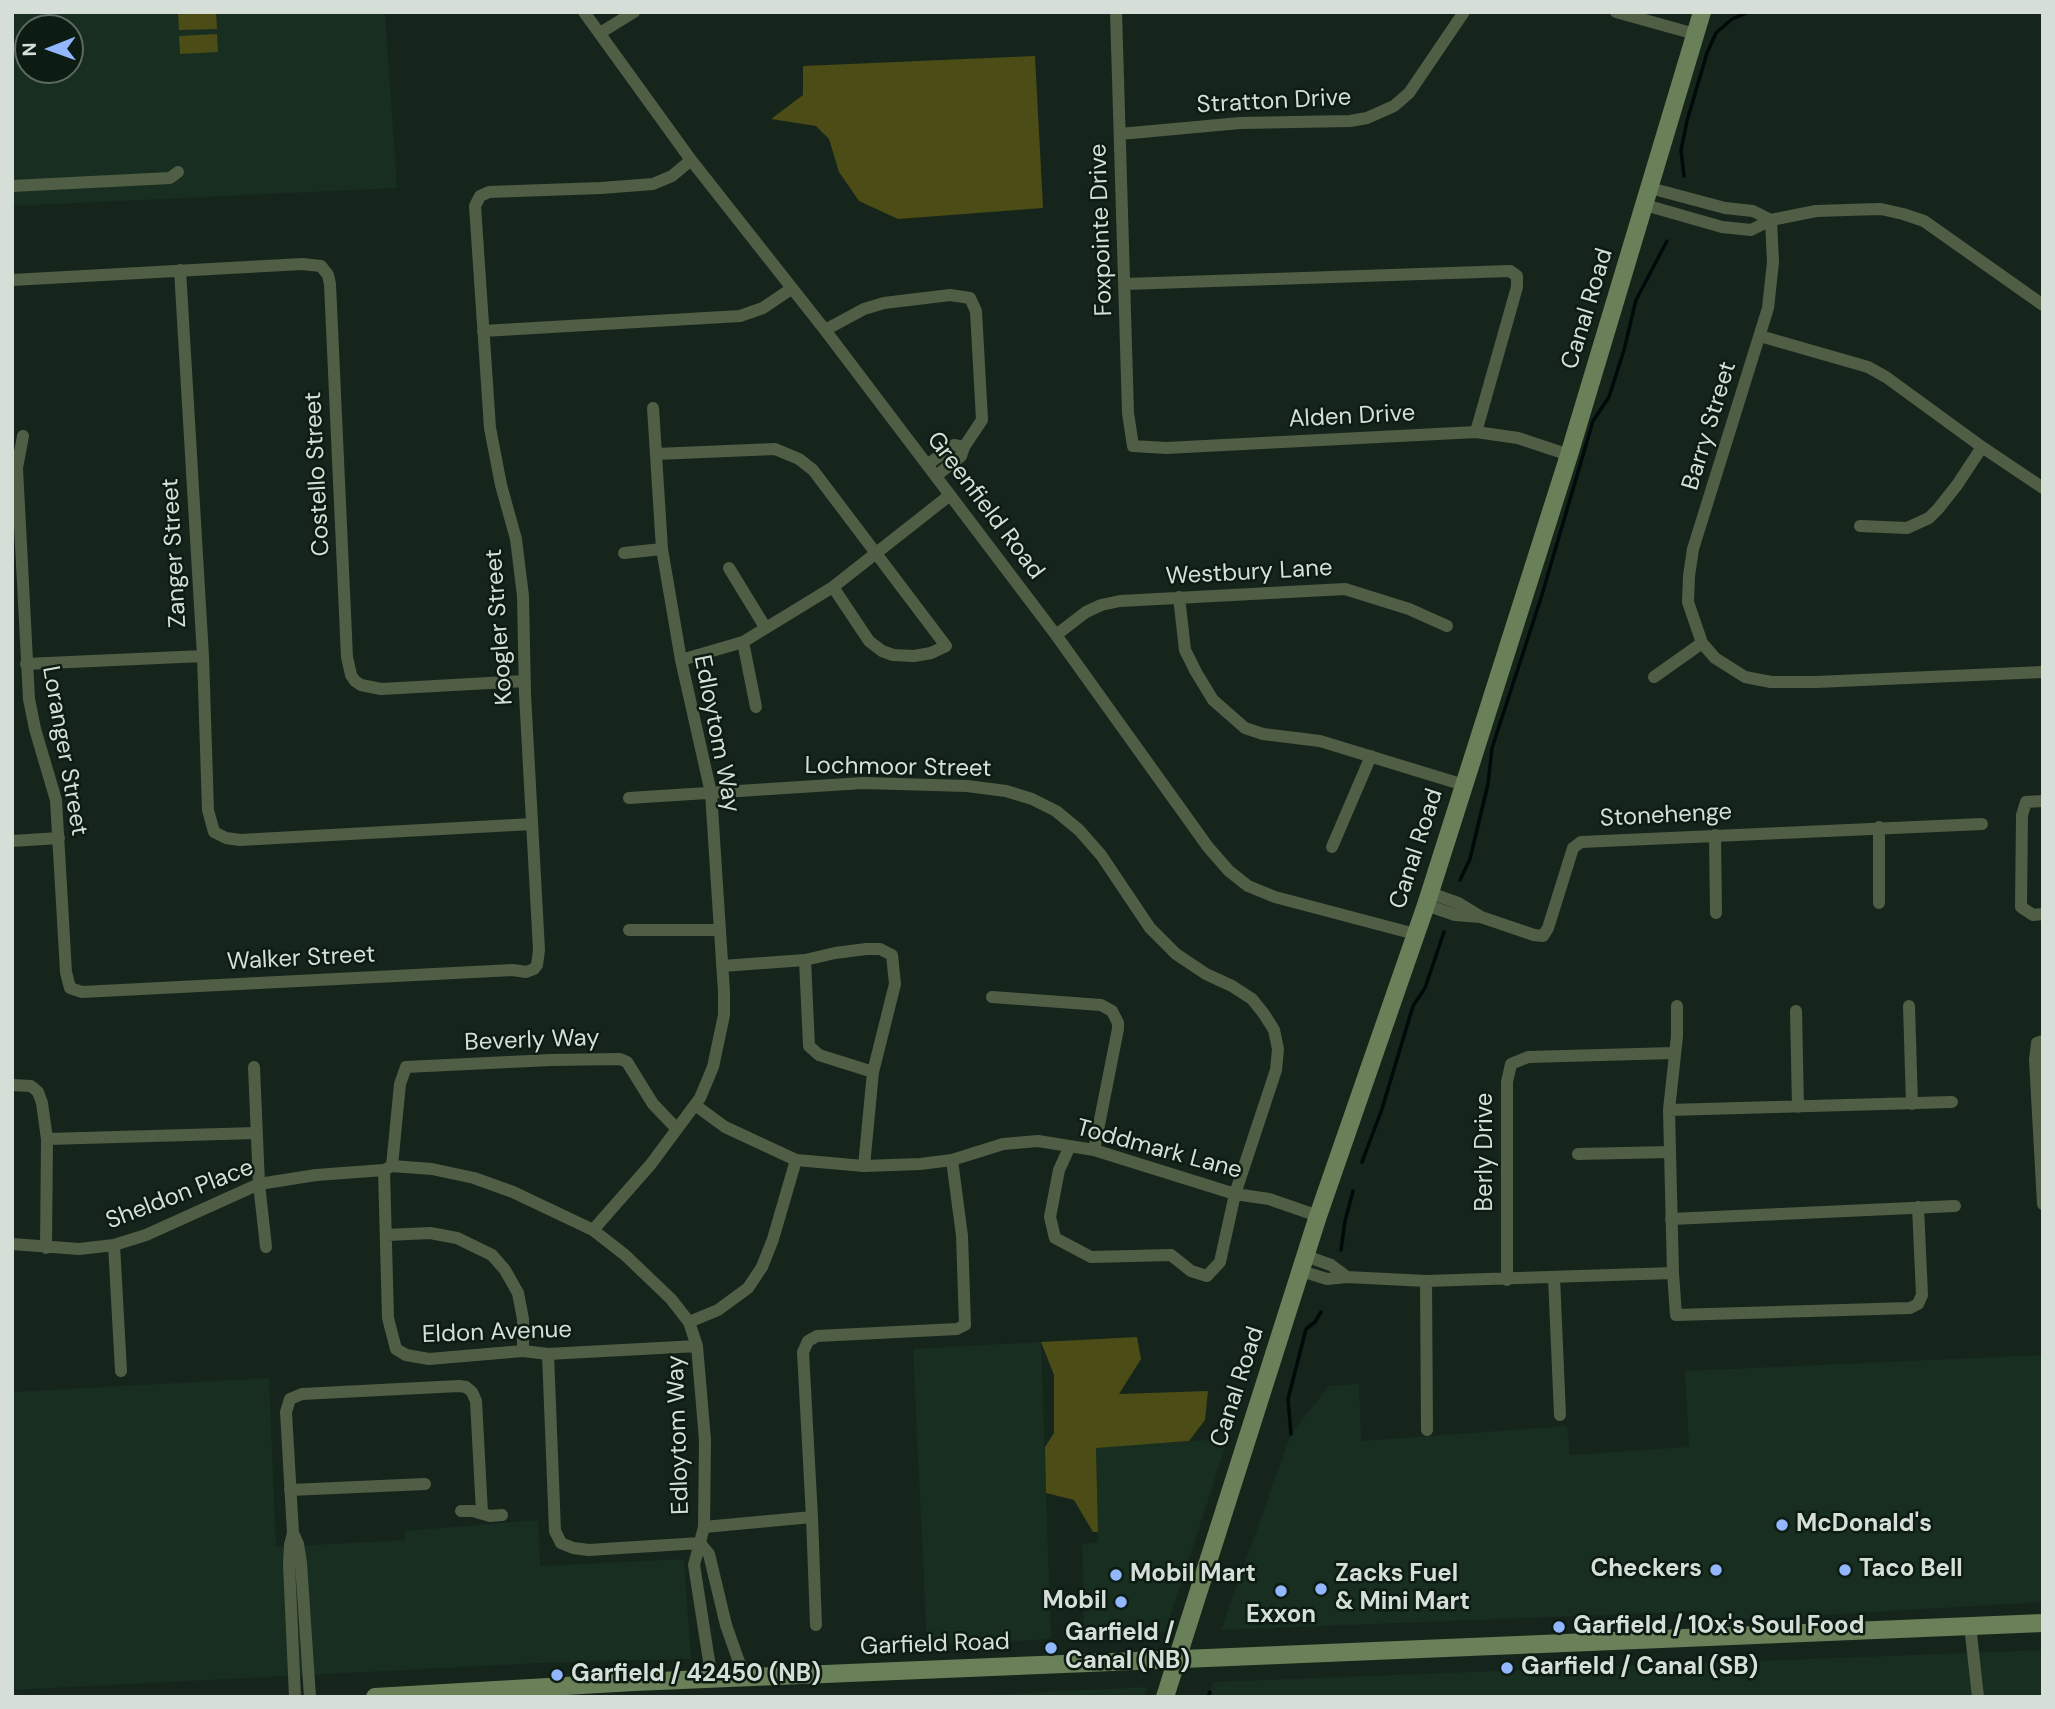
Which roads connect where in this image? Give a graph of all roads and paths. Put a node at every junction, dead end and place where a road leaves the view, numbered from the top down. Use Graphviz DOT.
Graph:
graph roads {
  1 [pos="584,12"];
  2 [pos="634,12"];
  3 [pos="1115,12"];
  4 [pos="1464,12"];
  5 [pos="1616,12"];
  6 [pos="1702,12"];
  7 [pos="600,33"];
  8 [pos="1695,34"];
  9 [pos="1120,134"];
  10 [pos="691,160"];
  11 [pos="178,172"];
  12 [pos="12,186"];
  13 [pos="1647,197"];
  14 [pos="1683,197"];
  15 [pos="1678,215"];
  16 [pos="1771,220"];
  17 [pos="180,270"];
  18 [pos="12,280"];
  19 [pos="1125,284"];
  20 [pos="791,289"];
  21 [pos="2043,305"];
  22 [pos="825,330"];
  23 [pos="483,331"];
  24 [pos="1760,336"];
  25 [pos="653,408"];
  26 [pos="1476,432"];
  27 [pos="23,436"];
  28 [pos="1133,446"];
  29 [pos="1982,447"];
  30 [pos="656,454"];
  31 [pos="1569,456"];
  32 [pos="932,471"];
  33 [pos="2043,488"];
  34 [pos="950,495"];
  35 [pos="1860,526"];
  36 [pos="662,549"];
  37 [pos="877,552"];
  38 [pos="624,553"];
  39 [pos="729,568"];
  40 [pos="833,587"];
  41 [pos="1179,597"];
  42 [pos="1447,625"];
  43 [pos="765,627"];
  44 [pos="1056,635"];
  45 [pos="743,642"];
  46 [pos="1702,643"];
  47 [pos="203,656"];
  48 [pos="681,660"];
  49 [pos="26,664"];
  50 [pos="2043,672"];
  51 [pos="1654,677"];
  52 [pos="525,681"];
  53 [pos="756,707"];
  54 [pos="1371,756"];
  55 [pos="1464,785"];
  56 [pos="711,793"];
  57 [pos="629,798"];
  58 [pos="2043,801"];
  59 [pos="532,824"];
  60 [pos="1982,824"];
  61 [pos="1879,827"];
  62 [pos="1715,835"];
  63 [pos="59,838"];
  64 [pos="12,841"];
  65 [pos="1332,847"];
  66 [pos="1428,899"];
  67 [pos="1879,903"];
  68 [pos="1716,914"];
  69 [pos="2043,915"];
  70 [pos="629,930"];
  71 [pos="718,930"];
  72 [pos="1415,934"];
  73 [pos="805,960"];
  74 [pos="722,966"];
  75 [pos="534,969"];
  76 [pos="70,988"];
  77 [pos="992,997"];
  78 [pos="1677,1006"];
  79 [pos="1909,1006"];
  80 [pos="1796,1011"];
  81 [pos="2040,1042"];
  82 [pos="1674,1053"];
  83 [pos="254,1066"];
  84 [pos="873,1072"];
  85 [pos="12,1085"];
  86 [pos="1952,1101"];
  87 [pos="1912,1104"];
  88 [pos="695,1105"];
  89 [pos="1798,1107"];
  90 [pos="1669,1110"];
  91 [pos="677,1129"];
  92 [pos="257,1133"];
  93 [pos="47,1139"];
  94 [pos="1070,1146"];
  95 [pos="1094,1150"];
  96 [pos="1670,1152"];
  97 [pos="1578,1154"];
  98 [pos="796,1160"];
  99 [pos="951,1160"];
  100 [pos="864,1166"];
  101 [pos="388,1168"];
  102 [pos="2042,1168"];
  103 [pos="259,1184"];
  104 [pos="1235,1194"];
  105 [pos="2043,1204"];
  106 [pos="1919,1206"];
  107 [pos="1955,1206"];
  108 [pos="1318,1216"];
  109 [pos="1671,1219"];
  110 [pos="593,1230"];
  111 [pos="387,1235"];
  112 [pos="12,1244"];
  113 [pos="114,1245"];
  114 [pos="266,1247"];
  115 [pos="46,1248"];
  116 [pos="1303,1264"];
  117 [pos="1673,1273"];
  118 [pos="1554,1277"];
  119 [pos="1507,1280"];
  120 [pos="1426,1281"];
  121 [pos="690,1322"];
  122 [pos="697,1346"];
  123 [pos="523,1351"];
  124 [pos="548,1354"];
  125 [pos="121,1371"];
  126 [pos="1560,1415"];
  127 [pos="1427,1430"];
  128 [pos="425,1484"];
  129 [pos="290,1490"];
  130 [pos="461,1511"];
  131 [pos="482,1513"];
  132 [pos="502,1515"];
  133 [pos="812,1517"];
  134 [pos="704,1527"];
  135 [pos="293,1533"];
  136 [pos="700,1543"];
  137 [pos="2043,1623"];
  138 [pos="816,1625"];
  139 [pos="1970,1625"];
  140 [pos="1177,1658"];
  141 [pos="750,1678"];
  142 [pos="712,1681"];
  143 [pos="295,1697"];
  144 [pos="310,1697"];
  145 [pos="375,1697"];
  146 [pos="1165,1697"];
  147 [pos="1978,1697"];
  1 -- 7 [label="street, Greenfield Road"];
  2 -- 7 [label="street"];
  3 -- 9 [label="street, Foxpointe Drive"];
  4 -- 9 [label="street, Stratton Drive"];
  5 -- 8 [label="street"];
  6 -- 8 [label="street, Canal Road"];
  7 -- 10 [label="street, Greenfield Road"];
  8 -- 13 [label="street, Canal Road"];
  9 -- 19 [label="street, Foxpointe Drive"];
  10 -- 20 [label="street, Greenfield Road"];
  10 -- 23 [label="street, Koogler Street"];
  11 -- 12 [label="street"];
  13 -- 14 [label="street"];
  13 -- 15 [label="street"];
  13 -- 31 [label="street, Canal Road"];
  14 -- 15 [label="street"];
  14 -- 16 [label="street"];
  15 -- 16 [label="street"];
  16 -- 21 [label="street"];
  16 -- 24 [label="street, Barry Street"];
  17 -- 18 [label="street"];
  17 -- 47 [label="street, Zanger Street"];
  17 -- 52 [label="street, Costello Street"];
  19 -- 26 [label="street"];
  19 -- 28 [label="street, Foxpointe Drive"];
  20 -- 22 [label="street, Greenfield Road"];
  20 -- 23 [label="street"];
  22 -- 32 [label="street, Greenfield Road"];
  22 -- 32 [label="street"];
  23 -- 52 [label="street, Koogler Street"];
  24 -- 29 [label="street"];
  24 -- 46 [label="street, Barry Street"];
  25 -- 30 [label="street, Edloytom Way"];
  26 -- 28 [label="street, Alden Drive"];
  26 -- 31 [label="street, Alden Drive"];
  27 -- 49 [label="street, Loranger Street"];
  29 -- 33 [label="street"];
  29 -- 35 [label="street"];
  30 -- 36 [label="street, Edloytom Way"];
  30 -- 37 [label="street"];
  31 -- 55 [label="street, Canal Road"];
  32 -- 34 [label="street, Greenfield Road"];
  34 -- 37 [label="street"];
  34 -- 44 [label="street, Greenfield Road"];
  36 -- 38 [label="street"];
  36 -- 48 [label="street, Edloytom Way"];
  37 -- 40 [label="street"];
  37 -- 40 [label="street"];
  39 -- 43 [label="street"];
  40 -- 43 [label="street"];
  41 -- 42 [label="street, Westbury Lane"];
  41 -- 44 [label="street, Westbury Lane"];
  41 -- 54 [label="street"];
  43 -- 45 [label="street"];
  44 -- 72 [label="street, Greenfield Road"];
  45 -- 48 [label="street"];
  45 -- 53 [label="street"];
  46 -- 50 [label="street"];
  46 -- 51 [label="street"];
  47 -- 49 [label="street"];
  47 -- 59 [label="street, Zanger Street"];
  48 -- 56 [label="street, Edloytom Way"];
  49 -- 63 [label="street, Loranger Street"];
  52 -- 59 [label="street, Koogler Street"];
  54 -- 55 [label="street"];
  54 -- 65 [label="street"];
  55 -- 66 [label="street, Canal Road"];
  56 -- 57 [label="street, Lochmoor Street"];
  56 -- 71 [label="street, Edloytom Way"];
  56 -- 104 [label="street, Lochmoor Street"];
  58 -- 69 [label="street"];
  59 -- 75 [label="street, Koogler Street"];
  60 -- 61 [label="street, Stonehenge"];
  61 -- 62 [label="street, Stonehenge"];
  61 -- 67 [label="street"];
  62 -- 66 [label="street, Stonehenge"];
  62 -- 68 [label="street"];
  63 -- 64 [label="street"];
  63 -- 76 [label="street, Loranger Street"];
  66 -- 72 [label="street, Canal Road"];
  70 -- 71 [label="street"];
  71 -- 74 [label="street, Edloytom Way"];
  72 -- 108 [label="street, Canal Road"];
  73 -- 74 [label="street"];
  73 -- 84 [label="street"];
  73 -- 84 [label="street"];
  74 -- 88 [label="street, Edloytom Way"];
  75 -- 76 [label="street, Walker Street"];
  77 -- 95 [label="street"];
  78 -- 82 [label="street"];
  79 -- 87 [label="street"];
  80 -- 89 [label="street"];
  81 -- 102 [label="street"];
  82 -- 90 [label="street"];
  82 -- 119 [label="street, Berly Drive"];
  83 -- 92 [label="street"];
  84 -- 100 [label="street"];
  85 -- 93 [label="street"];
  86 -- 87 [label="street"];
  87 -- 89 [label="street"];
  88 -- 91 [label="street, Edloytom Way"];
  88 -- 98 [label="street"];
  89 -- 90 [label="street"];
  90 -- 96 [label="street"];
  91 -- 101 [label="street, Beverly Way"];
  91 -- 110 [label="street"];
  92 -- 93 [label="street"];
  92 -- 103 [label="street"];
  93 -- 115 [label="street"];
  94 -- 95 [label="street, Toddmark Lane"];
  94 -- 99 [label="street, Toddmark Lane"];
  94 -- 104 [label="street, Lochmoor Street"];
  95 -- 104 [label="street, Toddmark Lane"];
  96 -- 97 [label="street"];
  96 -- 109 [label="street"];
  98 -- 100 [label="street"];
  98 -- 121 [label="street, Edloytom Way"];
  99 -- 100 [label="street, Toddmark Lane"];
  99 -- 133 [label="street"];
  101 -- 103 [label="street, Sheldon Place"];
  101 -- 110 [label="street, Sheldon Place"];
  101 -- 111 [label="street, Eldon Avenue"];
  102 -- 105 [label="street"];
  103 -- 113 [label="street, Sheldon Place"];
  103 -- 114 [label="street"];
  104 -- 108 [label="street, Toddmark Lane"];
  106 -- 107 [label="street"];
  106 -- 109 [label="street"];
  106 -- 117 [label="street"];
  108 -- 116 [label="street, Canal Road"];
  109 -- 117 [label="street"];
  110 -- 121 [label="street, Sheldon Place"];
  111 -- 123 [label="street"];
  111 -- 123 [label="street, Eldon Avenue"];
  112 -- 115 [label="street, Sheldon Place"];
  113 -- 115 [label="street, Sheldon Place"];
  113 -- 125 [label="street"];
  116 -- 120 [label="street"];
  116 -- 140 [label="street, Canal Road"];
  117 -- 118 [label="street"];
  118 -- 119 [label="street"];
  118 -- 126 [label="street"];
  119 -- 120 [label="street"];
  120 -- 127 [label="street"];
  121 -- 122 [label="street, Edloytom Way"];
  122 -- 124 [label="street, Eldon Avenue"];
  122 -- 134 [label="street, Edloytom Way"];
  123 -- 124 [label="street, Eldon Avenue"];
  124 -- 136 [label="street"];
  128 -- 129 [label="street"];
  129 -- 131 [label="street"];
  129 -- 135 [label="street"];
  130 -- 131 [label="street"];
  131 -- 132 [label="street"];
  133 -- 134 [label="street"];
  133 -- 138 [label="street"];
  134 -- 136 [label="street, Edloytom Way"];
  135 -- 143 [label="street"];
  135 -- 144 [label="street"];
  136 -- 141 [label="street, Edloytom Way"];
  136 -- 142 [label="street, Edloytom Way"];
  137 -- 139 [label="street, Garfield Road"];
  139 -- 140 [label="street, Garfield Road"];
  139 -- 147 [label="street"];
  140 -- 141 [label="street, Garfield Road"];
  140 -- 146 [label="street, Canal Road"];
  141 -- 142 [label="street, Garfield Road"];
  142 -- 145 [label="street, Garfield Road"];
}
